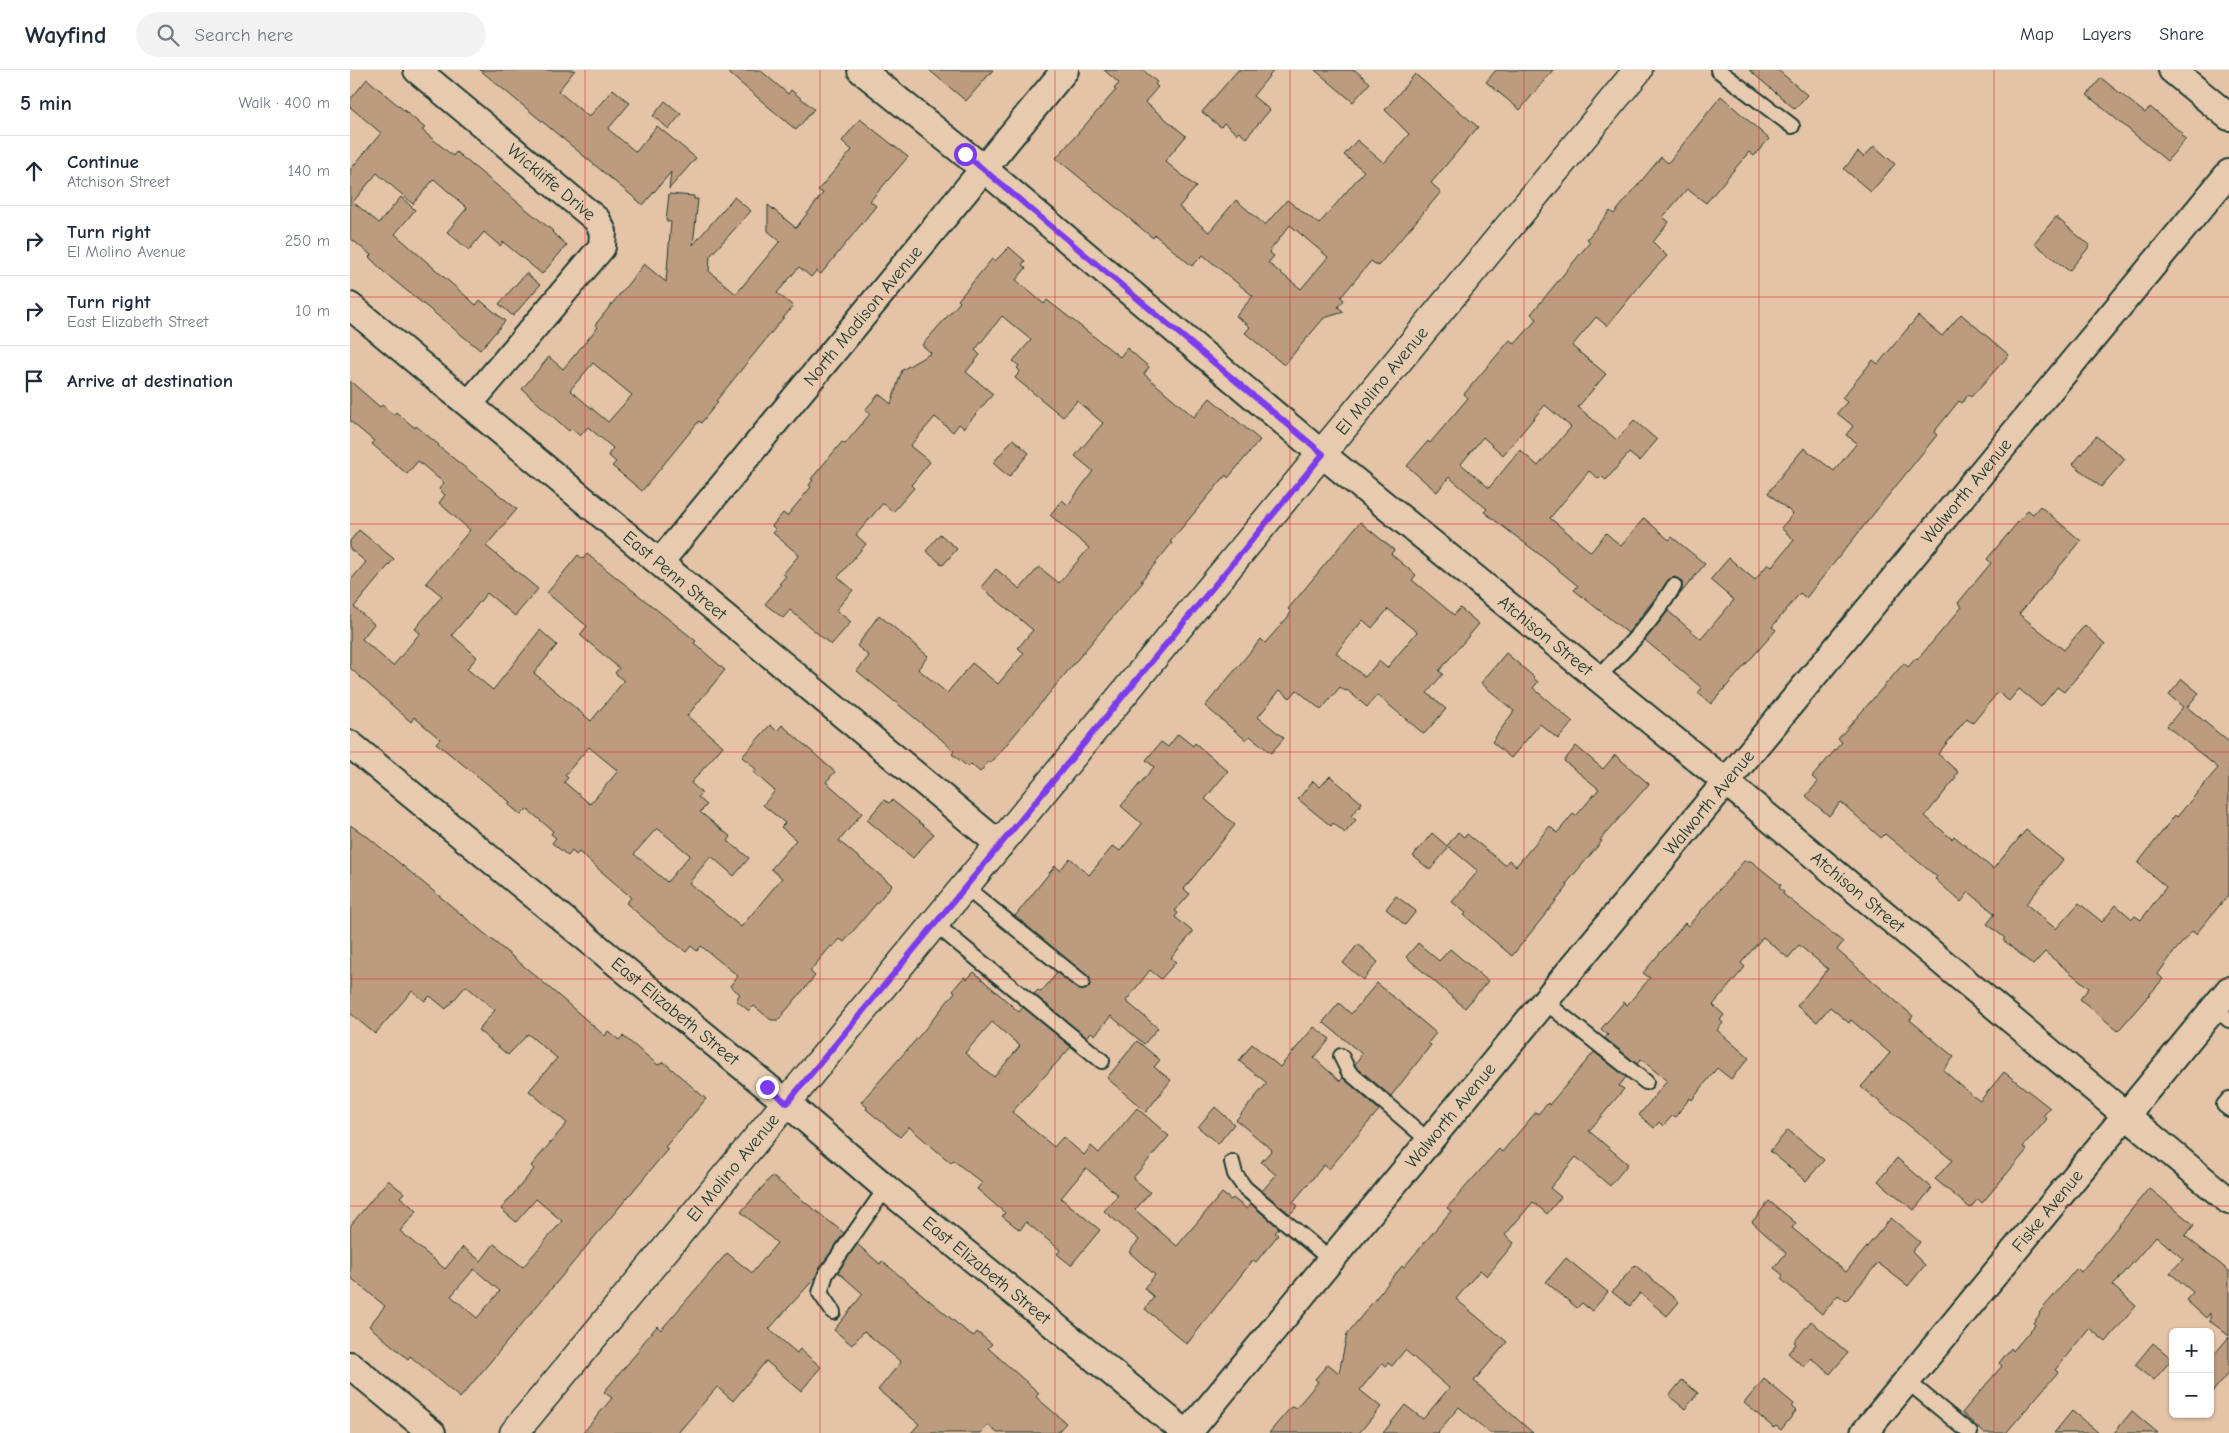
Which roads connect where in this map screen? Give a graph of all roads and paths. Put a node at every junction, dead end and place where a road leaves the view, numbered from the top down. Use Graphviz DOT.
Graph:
graph roads {
  1 [pos="417,70"];
  2 [pos="861,70"];
  3 [pos="1065,70"];
  4 [pos="1638,70"];
  5 [pos="1718,70"];
  6 [pos="2172,70"];
  7 [pos="2229,117"];
  8 [pos="1792,126"];
  9 [pos="984,169"];
  10 [pos="2229,173"];
  11 [pos="350,306"];
  12 [pos="468,404"];
  13 [pos="1323,454"];
  14 [pos="660,562"];
  15 [pos="1674,586"];
  16 [pos="1597,678"];
  17 [pos="350,744"];
  18 [pos="1726,782"];
  19 [pos="1000,844"];
  20 [pos="965,887"];
  21 [pos="935,924"];
  22 [pos="1082,982"];
  23 [pos="1544,1002"];
  24 [pos="2224,1006"];
  25 [pos="1342,1056"];
  26 [pos="1102,1061"];
  27 [pos="1646,1082"];
  28 [pos="2229,1099"];
  29 [pos="787,1103"];
  30 [pos="2229,1109"];
  31 [pos="2127,1115"];
  32 [pos="1429,1141"];
  33 [pos="1232,1162"];
  34 [pos="886,1188"];
  35 [pos="2229,1201"];
  36 [pos="1332,1261"];
  37 [pos="834,1312"];
  38 [pos="350,1365"];
  39 [pos="1907,1381"];
  40 [pos="432,1433"];
  41 [pos="514,1433"];
  42 [pos="1187,1433"];
  43 [pos="1864,1433"];
  44 [pos="1970,1433"];
  1 -- 12 [label="street, Wickliffe Drive"];
  2 -- 9 [label="street, Atchison Street"];
  3 -- 9 [label="street, North Madison Avenue"];
  4 -- 13 [label="street, El Molino Avenue"];
  5 -- 8 [label="lane"];
  6 -- 7 [label="street"];
  9 -- 13 [label="street, Atchison Street"];
  9 -- 14 [label="street, North Madison Avenue"];
  10 -- 18 [label="street, Walworth Avenue"];
  11 -- 12 [label="street, East Penn Street"];
  12 -- 14 [label="street, East Penn Street"];
  13 -- 16 [label="street, Atchison Street"];
  13 -- 19 [label="street, El Molino Avenue"];
  14 -- 19 [label="street, East Penn Street"];
  15 -- 16 [label="lane"];
  16 -- 18 [label="street, Atchison Street"];
  17 -- 29 [label="street, East Elizabeth Street"];
  18 -- 23 [label="street, Walworth Avenue"];
  18 -- 31 [label="street, Atchison Street"];
  19 -- 20 [label="street, El Molino Avenue"];
  20 -- 21 [label="street, El Molino Avenue"];
  20 -- 22 [label="lane"];
  21 -- 26 [label="lane"];
  21 -- 29 [label="street, El Molino Avenue"];
  23 -- 27 [label="lane"];
  23 -- 32 [label="street, Walworth Avenue"];
  24 -- 31 [label="street, Fiske Avenue"];
  25 -- 32 [label="lane"];
  28 -- 30 [label="lane"];
  29 -- 34 [label="street, East Elizabeth Street"];
  29 -- 41 [label="street, El Molino Avenue"];
  31 -- 35 [label="street, Atchison Street"];
  31 -- 39 [label="street, Fiske Avenue"];
  32 -- 36 [label="street, Walworth Avenue"];
  33 -- 36 [label="lane"];
  34 -- 37 [label="lane"];
  34 -- 42 [label="street, East Elizabeth Street"];
  36 -- 42 [label="street, Walworth Avenue"];
  38 -- 40 [label="street"];
  39 -- 43 [label="street, Fiske Avenue"];
  39 -- 44 [label="lane"];
}
